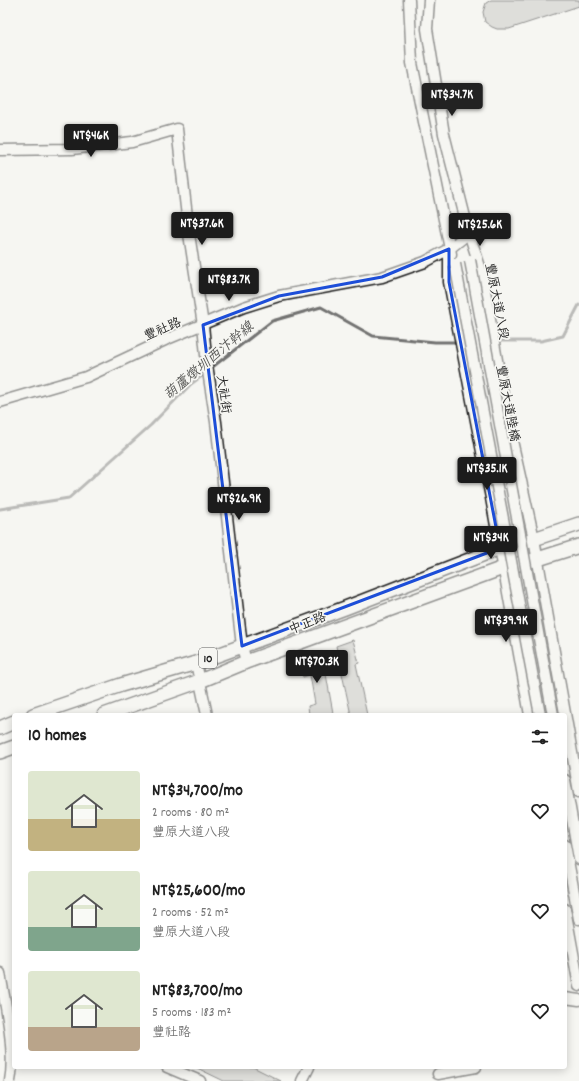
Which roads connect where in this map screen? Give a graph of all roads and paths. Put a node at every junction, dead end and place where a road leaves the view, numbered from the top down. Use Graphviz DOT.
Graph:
graph roads {
  1 [pos="410,0"];
  2 [pos="429,0"];
  3 [pos="0,150"];
  4 [pos="469,234"];
  5 [pos="450,249"];
  6 [pos="470,260"];
  7 [pos="203,325"];
  8 [pos="0,402"];
  9 [pos="579,524"];
  10 [pos="534,539"];
  11 [pos="579,546"];
  12 [pos="500,548"];
  13 [pos="538,560"];
  14 [pos="503,568"];
  15 [pos="242,646"];
  16 [pos="246,662"];
  17 [pos="196,663"];
  18 [pos="200,681"];
  19 [pos="39,713"];
  20 [pos="110,713"];
  21 [pos="207,713"];
  22 [pos="530,713"];
  23 [pos="540,713"];
  24 [pos="553,713"];
  25 [pos="565,713"];
  26 [pos="12,723"];
  27 [pos="567,724"];
  28 [pos="0,728"];
  29 [pos="12,748"];
  30 [pos="0,752"];
  31 [pos="567,791"];
  32 [pos="579,792"];
  33 [pos="567,856"];
  34 [pos="579,859"];
  35 [pos="579,919"];
  36 [pos="567,920"];
  37 [pos="0,973"];
  38 [pos="579,986"];
  39 [pos="567,998"];
  40 [pos="579,1000"];
  41 [pos="172,1069"];
  42 [pos="308,1069"];
  43 [pos="465,1069"];
  44 [pos="438,1074"];
  45 [pos="10,1081"];
  46 [pos="200,1081"];
  47 [pos="302,1081"];
  1 -- 5 [label="street"];
  2 -- 4 [label="street, 豐原大道八段"];
  3 -- 7 [label="street, 大社街"];
  4 -- 5 [label="street, 豐社路"];
  4 -- 6 [label="street, 豐原大道八段"];
  4 -- 10 [label="street, 豐原大道八段"];
  5 -- 7 [label="street, 豐社路"];
  5 -- 12 [label="street"];
  5 -- 23 [label="street, 豐原大道陸橋, bridge"];
  6 -- 24 [label="street, 豐原大道陸橋, bridge"];
  7 -- 8 [label="street, 豐社路"];
  7 -- 15 [label="street, 大社街"];
  9 -- 10 [label="main road, 中正路 / 10"];
  10 -- 12 [label="main road, 中正路 / 10"];
  10 -- 13 [label="street, 豐原大道八段"];
  11 -- 13 [label="main road, 中正路 / 10"];
  12 -- 14 [label="street"];
  12 -- 15 [label="main road, 中正路 / 10"];
  13 -- 14 [label="main road, 中正路 / 10"];
  13 -- 25 [label="street, 豐原大道八段"];
  14 -- 16 [label="main road, 中正路 / 10"];
  14 -- 22 [label="street"];
  15 -- 16 [label="street, 大社街"];
  15 -- 17 [label="main road, 中正路 / 10"];
  16 -- 18 [label="main road, 中正路 / 10"];
  17 -- 18 [label="street"];
  17 -- 19 [label="main road, 中正路 / 10"];
  18 -- 20 [label="main road, 中正路 / 10"];
  18 -- 21 [label="street"];
  26 -- 28 [label="main road"];
  27 -- 32 [label="street, 豐原大道八段"];
  29 -- 30 [label="main road"];
  31 -- 34 [label="street"];
  33 -- 35 [label="street"];
  36 -- 38 [label="street"];
  37 -- 45 [label="street"];
  39 -- 40 [label="street"];
  41 -- 46 [label="street"];
  42 -- 47 [label="street"];
  43 -- 44 [label="street"];
}
